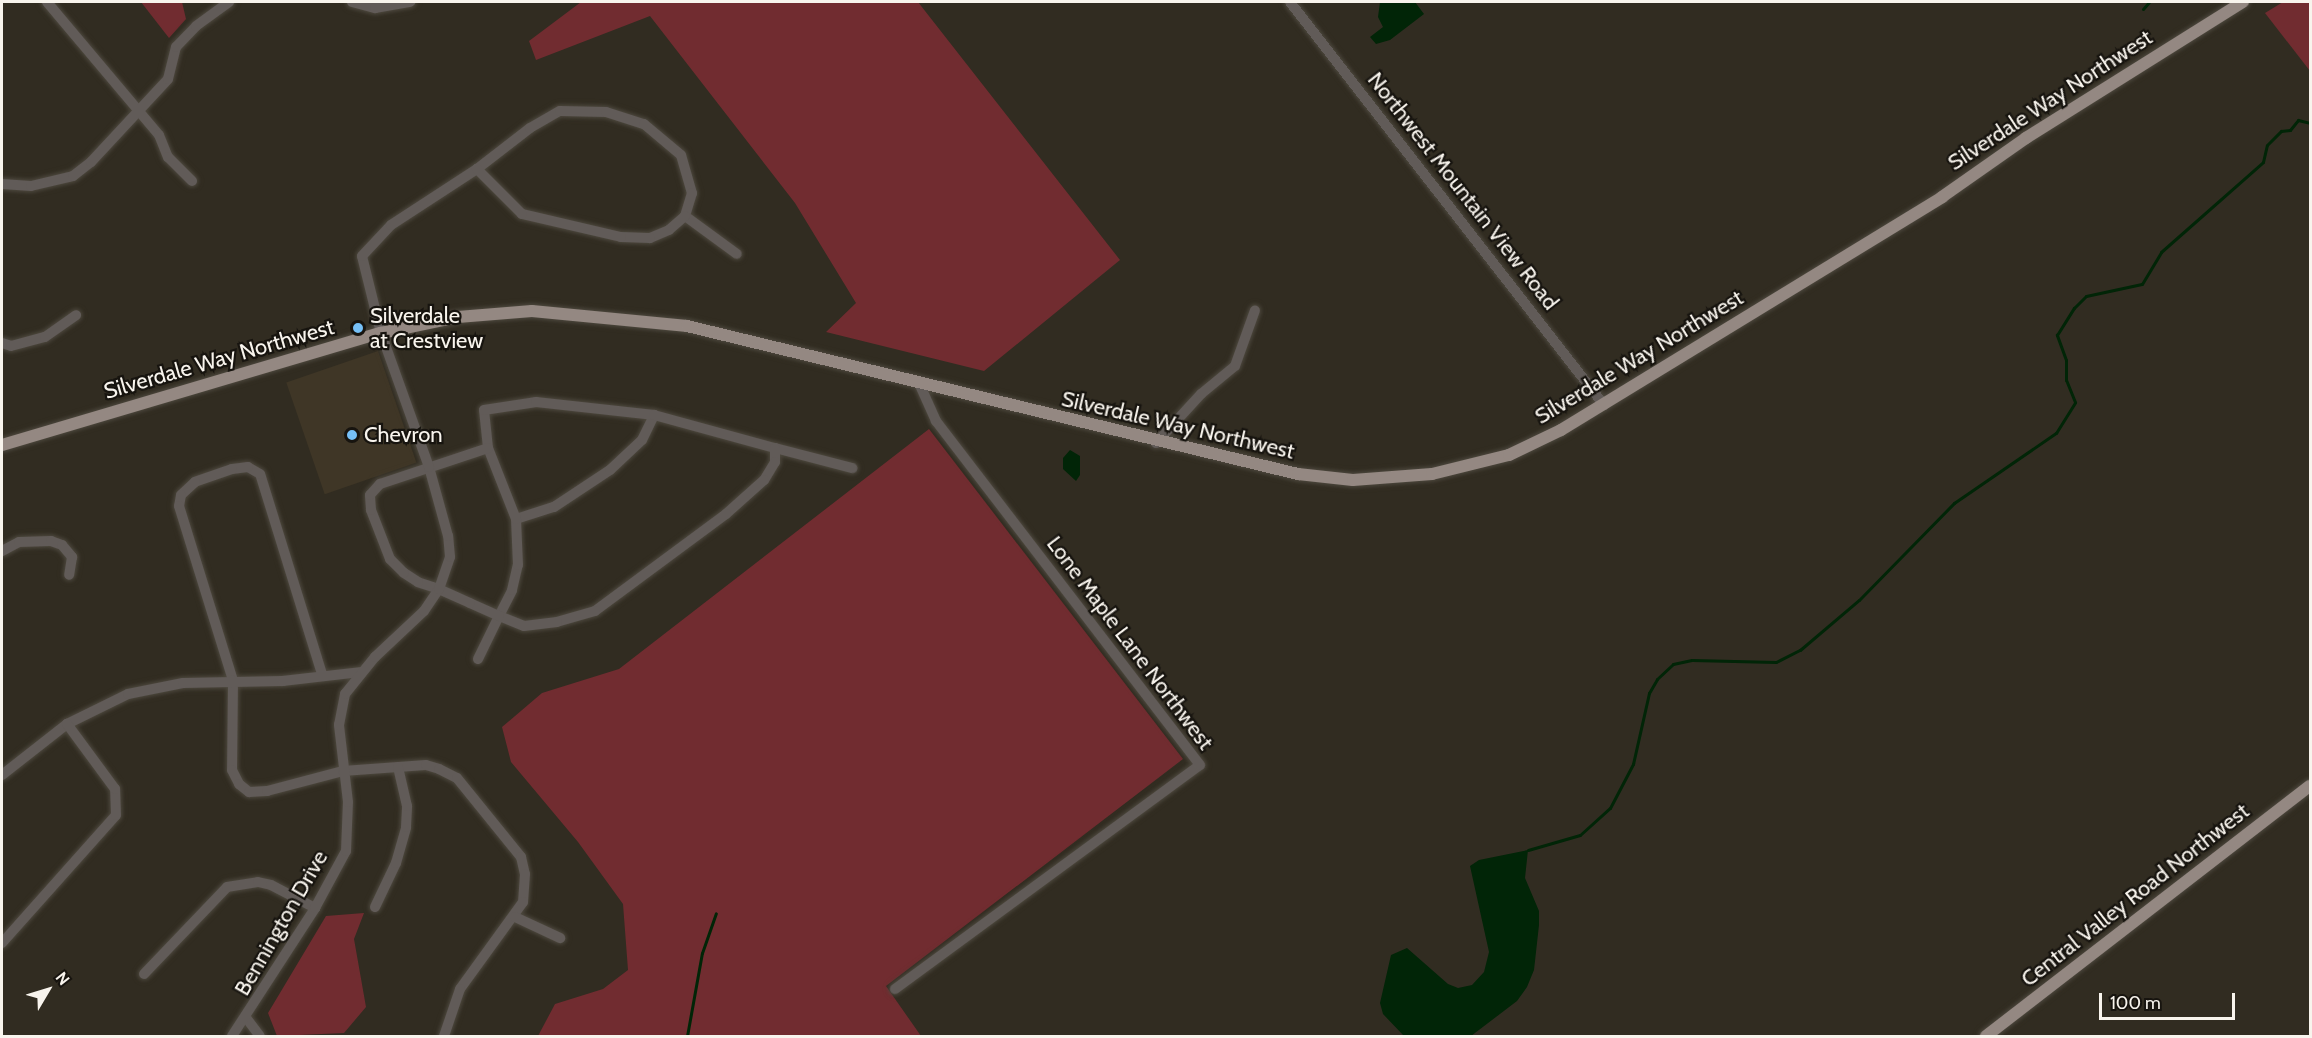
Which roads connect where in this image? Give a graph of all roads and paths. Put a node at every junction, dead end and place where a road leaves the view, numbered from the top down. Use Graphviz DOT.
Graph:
graph roads {
  1 [pos="47,2"];
  2 [pos="229,2"];
  3 [pos="352,2"];
  4 [pos="410,2"];
  5 [pos="1290,2"];
  6 [pos="2243,2"];
  7 [pos="140,113"];
  8 [pos="477,169"];
  9 [pos="192,181"];
  10 [pos="2,184"];
  11 [pos="685,216"];
  12 [pos="737,254"];
  13 [pos="1255,310"];
  14 [pos="76,315"];
  15 [pos="381,333"];
  16 [pos="2,343"];
  17 [pos="919,383"];
  18 [pos="1604,405"];
  19 [pos="654,415"];
  20 [pos="1156,443"];
  21 [pos="2,445"];
  22 [pos="488,448"];
  23 [pos="775,448"];
  24 [pos="429,467"];
  25 [pos="852,468"];
  26 [pos="516,519"];
  27 [pos="2,551"];
  28 [pos="69,575"];
  29 [pos="439,589"];
  30 [pos="499,616"];
  31 [pos="478,659"];
  32 [pos="361,672"];
  33 [pos="322,674"];
  34 [pos="232,680"];
  35 [pos="67,724"];
  36 [pos="398,767"];
  37 [pos="343,771"];
  38 [pos="2,775"];
  39 [pos="2310,786"];
  40 [pos="375,907"];
  41 [pos="315,908"];
  42 [pos="515,917"];
  43 [pos="560,938"];
  44 [pos="2,943"];
  45 [pos="144,974"];
  46 [pos="895,989"];
  47 [pos="247,1019"];
  48 [pos="232,1036"];
  49 [pos="260,1036"];
  50 [pos="444,1036"];
  51 [pos="1986,1036"];
  1 -- 7 [label="street"];
  2 -- 7 [label="street"];
  3 -- 4 [label="street"];
  5 -- 18 [label="street, Northwest Mountain View Road"];
  6 -- 18 [label="main road, Silverdale Way Northwest"];
  7 -- 9 [label="street"];
  7 -- 10 [label="street"];
  8 -- 11 [label="street"];
  8 -- 11 [label="street"];
  8 -- 15 [label="street, Bennington Drive"];
  11 -- 12 [label="street"];
  13 -- 20 [label="street"];
  14 -- 16 [label="street"];
  15 -- 17 [label="main road, Silverdale Way Northwest"];
  15 -- 21 [label="main road, Silverdale Way Northwest"];
  15 -- 24 [label="street, Bennington Drive"];
  17 -- 20 [label="main road, Silverdale Way Northwest"];
  17 -- 46 [label="street, Lone Maple Lane Northwest"];
  18 -- 20 [label="main road, Silverdale Way Northwest"];
  19 -- 22 [label="street"];
  19 -- 23 [label="street"];
  19 -- 26 [label="street"];
  22 -- 24 [label="street"];
  22 -- 26 [label="street"];
  23 -- 25 [label="street"];
  23 -- 30 [label="street"];
  24 -- 29 [label="street, Bennington Drive"];
  24 -- 29 [label="street"];
  26 -- 30 [label="street"];
  27 -- 28 [label="street"];
  29 -- 30 [label="street"];
  29 -- 32 [label="street, Bennington Drive"];
  30 -- 31 [label="street"];
  32 -- 33 [label="street"];
  32 -- 37 [label="street, Bennington Drive"];
  33 -- 34 [label="street"];
  33 -- 34 [label="street"];
  34 -- 35 [label="street"];
  34 -- 37 [label="street"];
  35 -- 38 [label="street"];
  35 -- 44 [label="street"];
  36 -- 37 [label="street"];
  36 -- 40 [label="street"];
  36 -- 42 [label="street"];
  37 -- 41 [label="street, Bennington Drive"];
  39 -- 51 [label="main road, Central Valley Road Northwest"];
  41 -- 45 [label="street"];
  41 -- 47 [label="street, Bennington Drive"];
  42 -- 43 [label="street"];
  42 -- 50 [label="street"];
  47 -- 48 [label="street, Bennington Drive"];
  47 -- 49 [label="street"];
}
